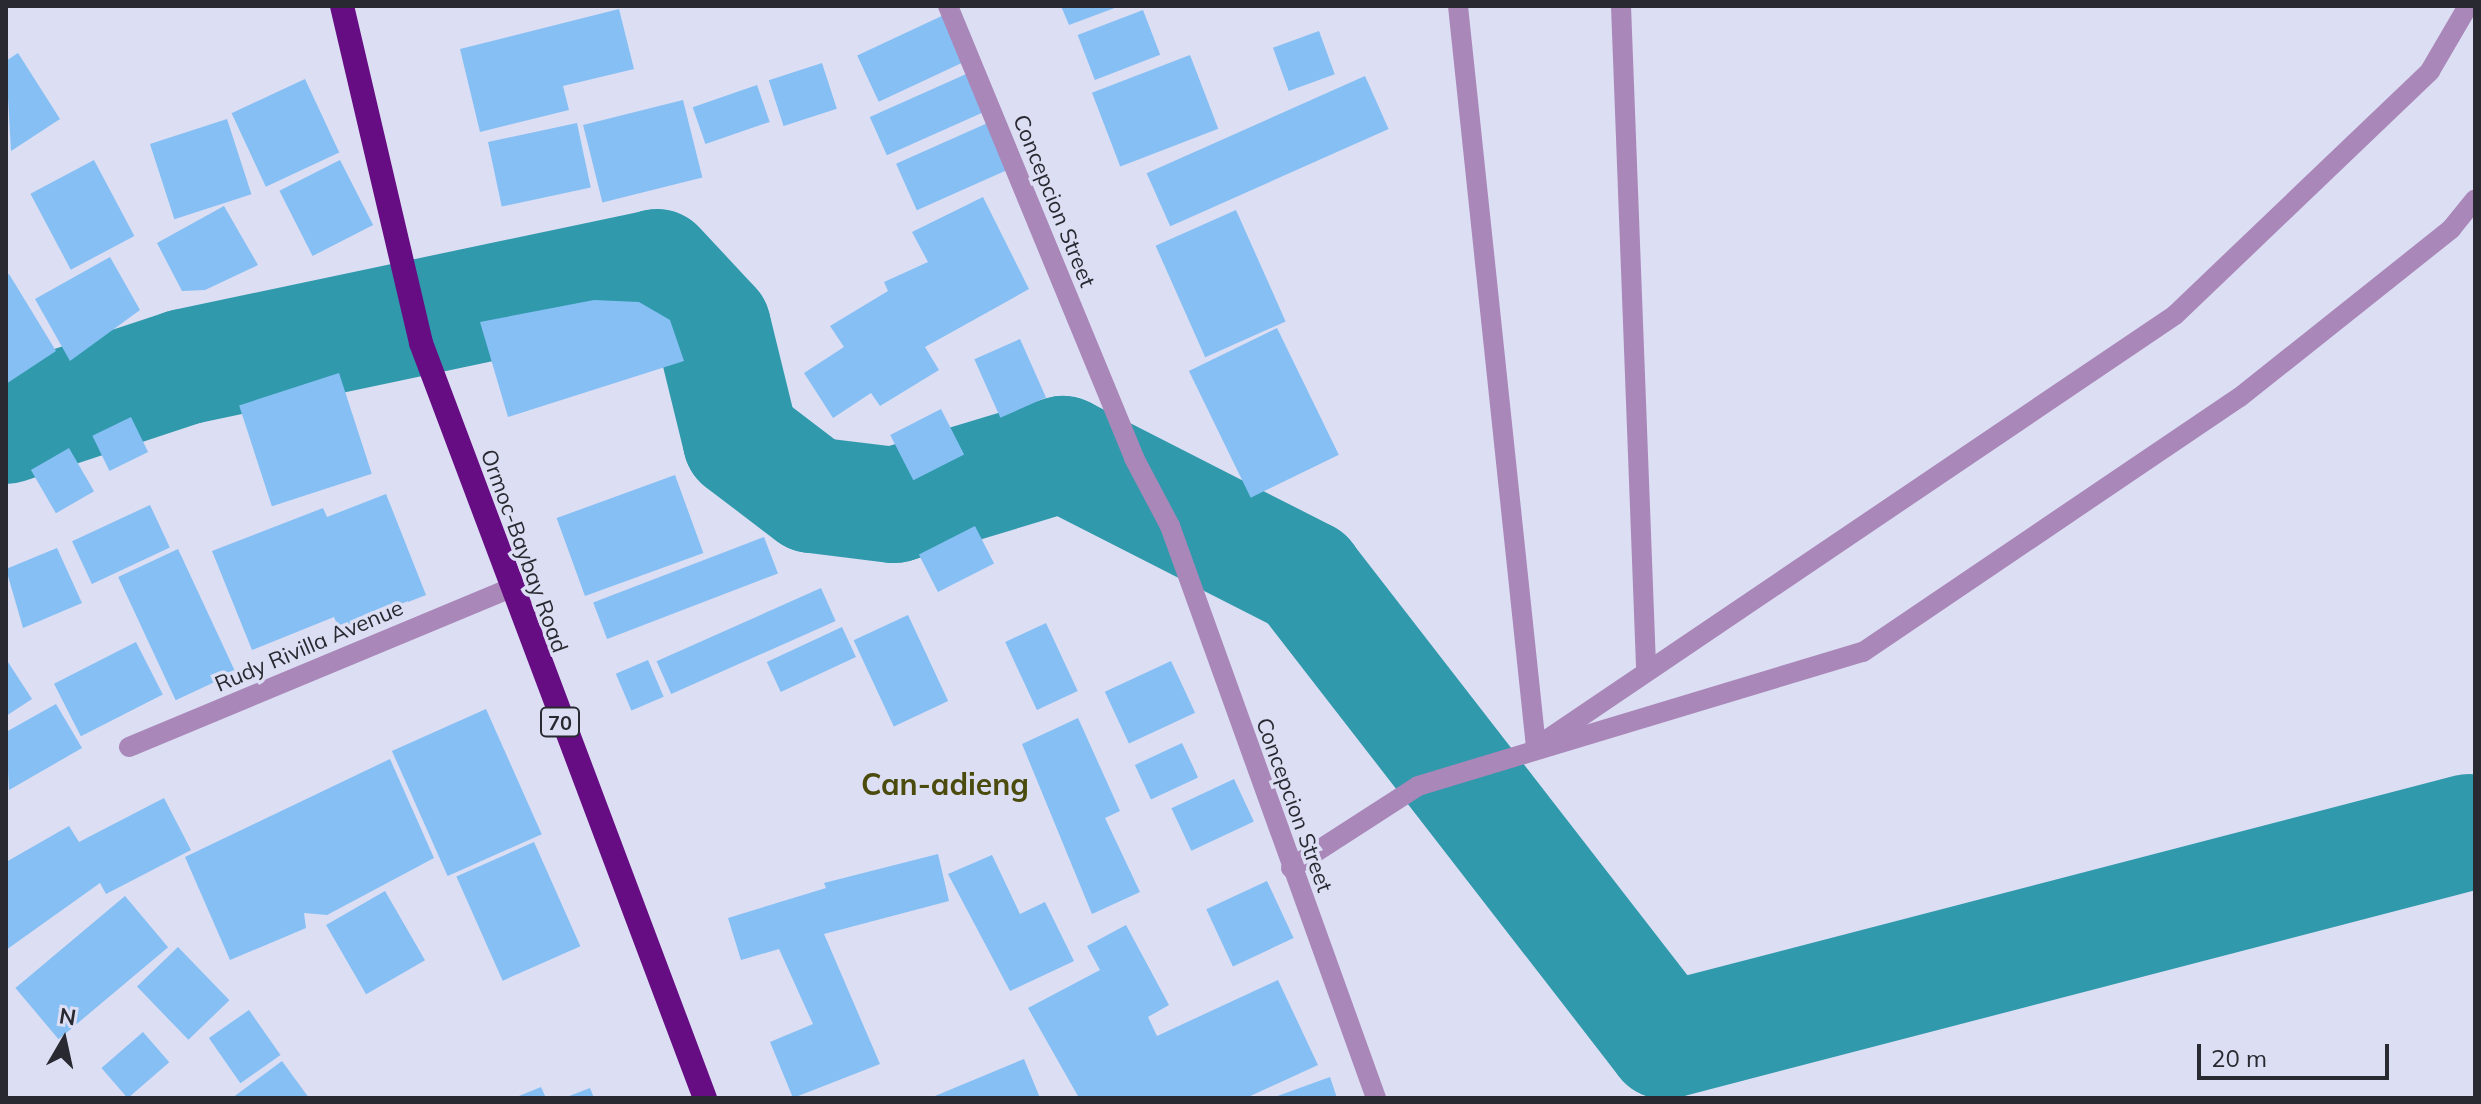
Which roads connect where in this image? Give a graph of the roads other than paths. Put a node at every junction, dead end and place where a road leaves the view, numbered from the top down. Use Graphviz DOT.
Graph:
graph roads {
  1 [pos="342,6"];
  2 [pos="948,6"];
  3 [pos="1458,6"];
  4 [pos="1621,6"];
  5 [pos="2468,6"];
  6 [pos="2475,199"];
  7 [pos="508,589"];
  8 [pos="1646,667"];
  9 [pos="129,747"];
  10 [pos="1536,747"];
  11 [pos="1291,868"];
  12 [pos="705,1098"];
  13 [pos="1376,1098"];
  1 -- 7 [label="highway, Ormoc-Baybay Road / 70"];
  2 -- 11 [label="street, Concepcion Street"];
  3 -- 10 [label="street"];
  4 -- 8 [label="street"];
  5 -- 8 [label="street"];
  6 -- 10 [label="street"];
  7 -- 9 [label="street, Rudy Rivilla Avenue"];
  7 -- 12 [label="highway, Ormoc-Baybay Road / 70"];
  8 -- 10 [label="street"];
  10 -- 11 [label="street"];
  11 -- 13 [label="street, Concepcion Street"];
}
